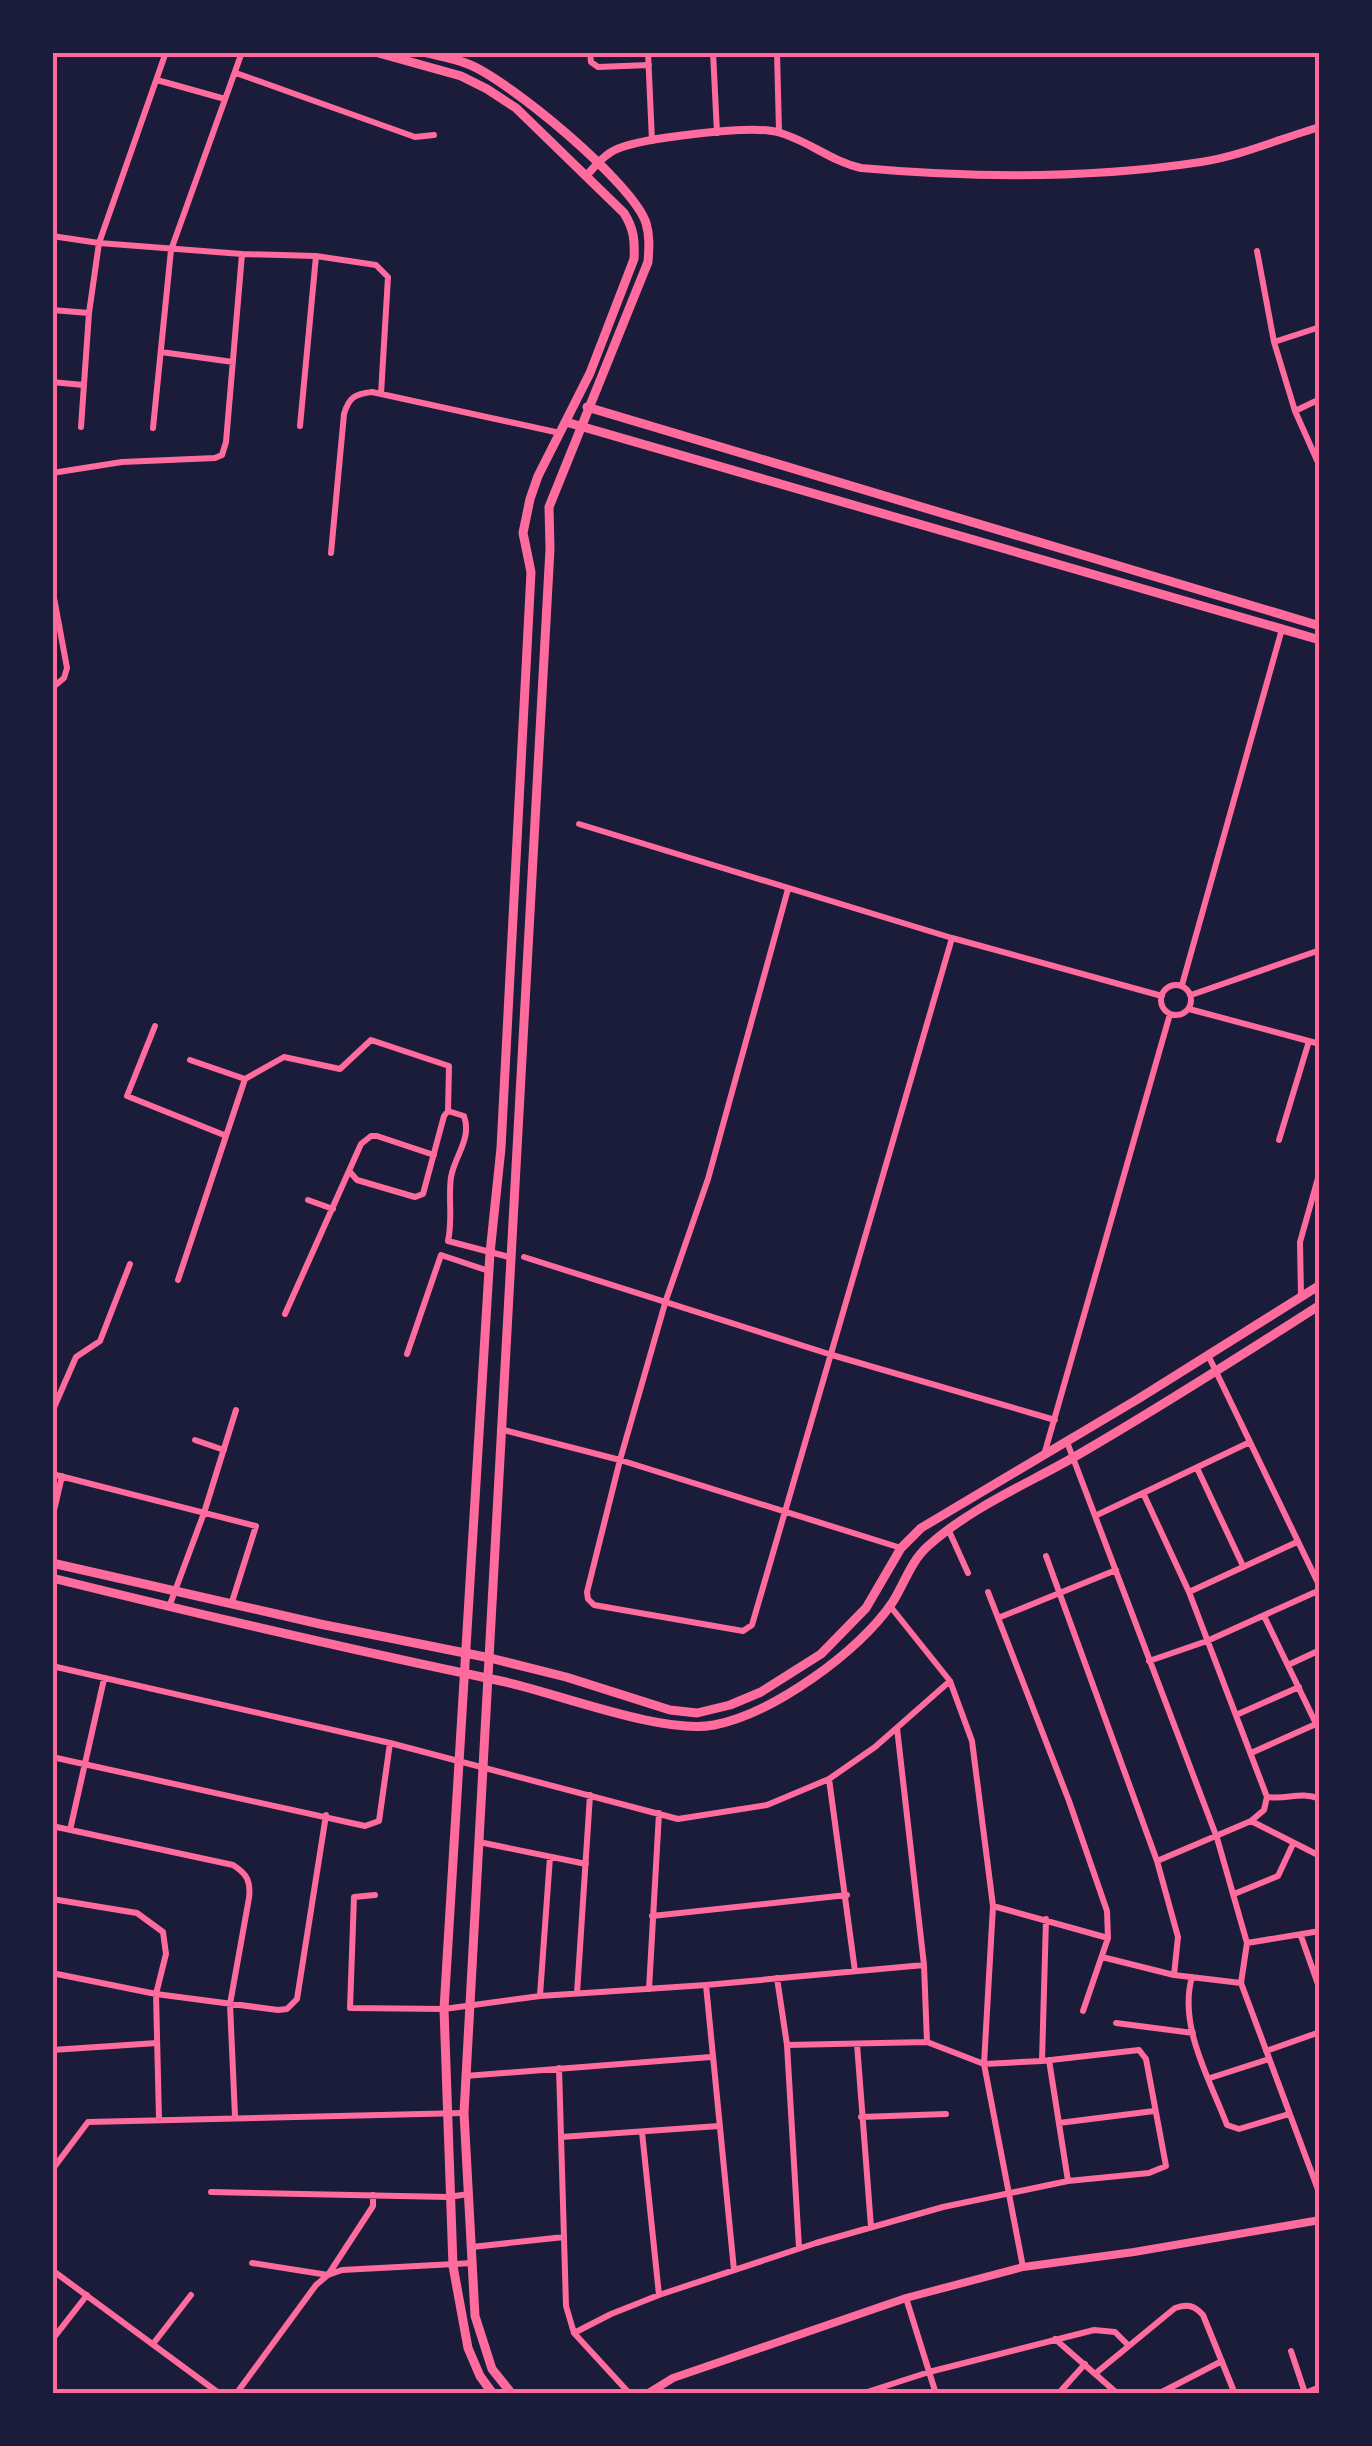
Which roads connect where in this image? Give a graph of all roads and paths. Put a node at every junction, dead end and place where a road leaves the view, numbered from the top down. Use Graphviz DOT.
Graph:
graph roads {
  1 [pos="166,52"];
  2 [pos="242,52"];
  3 [pos="375,52"];
  4 [pos="423,52"];
  5 [pos="590,52"];
  6 [pos="648,52"];
  7 [pos="713,52"];
  8 [pos="777,52"];
  9 [pos="649,65"];
  10 [pos="236,73"];
  11 [pos="494,77"];
  12 [pos="157,80"];
  13 [pos="487,89"];
  14 [pos="225,99"];
  15 [pos="1320,126"];
  16 [pos="779,132"];
  17 [pos="717,133"];
  18 [pos="434,135"];
  19 [pos="652,141"];
  20 [pos="598,164"];
  21 [pos="588,174"];
  22 [pos="52,236"];
  23 [pos="99,243"];
  24 [pos="171,250"];
  25 [pos="1257,251"];
  26 [pos="242,254"];
  27 [pos="316,256"];
  28 [pos="52,310"];
  29 [pos="89,313"];
  30 [pos="1320,327"];
  31 [pos="1274,342"];
  32 [pos="161,352"];
  33 [pos="232,362"];
  34 [pos="52,382"];
  35 [pos="83,384"];
  36 [pos="380,394"];
  37 [pos="1320,400"];
  38 [pos="575,404"];
  39 [pos="590,408"];
  40 [pos="1295,411"];
  41 [pos="566,422"];
  42 [pos="300,426"];
  43 [pos="581,426"];
  44 [pos="81,427"];
  45 [pos="153,428"];
  46 [pos="560,433"];
  47 [pos="1316,449"];
  48 [pos="1320,467"];
  49 [pos="52,474"];
  50 [pos="331,553"];
  51 [pos="52,587"];
  52 [pos="54,609"];
  53 [pos="1320,626"];
  54 [pos="1282,630"];
  55 [pos="1320,640"];
  56 [pos="52,688"];
  57 [pos="579,824"];
  58 [pos="788,889"];
  59 [pos="952,938"];
  60 [pos="1320,950"];
  61 [pos="1182,986"];
  62 [pos="1162,996"];
  63 [pos="1191,996"];
  64 [pos="1188,1009"];
  65 [pos="1170,1014"];
  66 [pos="155,1026"];
  67 [pos="1309,1041"];
  68 [pos="1320,1044"];
  69 [pos="190,1060"];
  70 [pos="245,1079"];
  71 [pos="448,1111"];
  72 [pos="224,1135"];
  73 [pos="1279,1140"];
  74 [pos="434,1155"];
  75 [pos="1320,1171"];
  76 [pos="350,1172"];
  77 [pos="308,1200"];
  78 [pos="334,1209"];
  79 [pos="448,1241"];
  80 [pos="490,1253"];
  81 [pos="442,1256"];
  82 [pos="524,1256"];
  83 [pos="509,1257"];
  84 [pos="130,1264"];
  85 [pos="489,1272"];
  86 [pos="178,1280"];
  87 [pos="1320,1284"];
  88 [pos="1301,1296"];
  89 [pos="666,1300"];
  90 [pos="1320,1305"];
  91 [pos="285,1314"];
  92 [pos="407,1354"];
  93 [pos="832,1355"];
  94 [pos="1208,1355"];
  95 [pos="1218,1373"];
  96 [pos="236,1410"];
  97 [pos="52,1412"];
  98 [pos="1055,1420"];
  99 [pos="500,1429"];
  100 [pos="195,1440"];
  101 [pos="1067,1442"];
  102 [pos="1250,1442"];
  103 [pos="224,1450"];
  104 [pos="1044,1457"];
  105 [pos="1073,1457"];
  106 [pos="620,1460"];
  107 [pos="1197,1468"];
  108 [pos="52,1474"];
  109 [pos="62,1476"];
  110 [pos="1144,1495"];
  111 [pos="787,1510"];
  112 [pos="204,1513"];
  113 [pos="1097,1515"];
  114 [pos="52,1519"];
  115 [pos="949,1531"];
  116 [pos="1298,1542"];
  117 [pos="901,1548"];
  118 [pos="1046,1556"];
  119 [pos="52,1563"];
  120 [pos="1243,1567"];
  121 [pos="1116,1570"];
  122 [pos="968,1573"];
  123 [pos="52,1578"];
  124 [pos="884,1578"];
  125 [pos="900,1587"];
  126 [pos="1320,1588"];
  127 [pos="175,1592"];
  128 [pos="988,1592"];
  129 [pos="1058,1592"];
  130 [pos="1189,1592"];
  131 [pos="231,1605"];
  132 [pos="890,1606"];
  133 [pos="170,1607"];
  134 [pos="1264,1616"];
  135 [pos="998,1618"];
  136 [pos="343,1629"];
  137 [pos="1207,1642"];
  138 [pos="338,1647"];
  139 [pos="1320,1650"];
  140 [pos="468,1654"];
  141 [pos="490,1658"];
  142 [pos="1149,1661"];
  143 [pos="1288,1665"];
  144 [pos="52,1666"];
  145 [pos="466,1674"];
  146 [pos="104,1678"];
  147 [pos="488,1679"];
  148 [pos="950,1680"];
  149 [pos="1298,1687"];
  150 [pos="730,1706"];
  151 [pos="1236,1715"];
  152 [pos="736,1719"];
  153 [pos="896,1728"];
  154 [pos="1318,1728"];
  155 [pos="390,1743"];
  156 [pos="1252,1753"];
  157 [pos="52,1756"];
  158 [pos="460,1761"];
  159 [pos="84,1765"];
  160 [pos="481,1766"];
  161 [pos="829,1780"];
  162 [pos="590,1794"];
  163 [pos="1267,1796"];
  164 [pos="1320,1799"];
  165 [pos="659,1813"];
  166 [pos="326,1815"];
  167 [pos="1251,1821"];
  168 [pos="52,1826"];
  169 [pos="70,1830"];
  170 [pos="1217,1838"];
  171 [pos="477,1841"];
  172 [pos="1292,1844"];
  173 [pos="1320,1856"];
  174 [pos="550,1857"];
  175 [pos="1156,1862"];
  176 [pos="586,1864"];
  177 [pos="1234,1894"];
  178 [pos="375,1895"];
  179 [pos="847,1895"];
  180 [pos="52,1898"];
  181 [pos="993,1906"];
  182 [pos="652,1916"];
  183 [pos="1046,1919"];
  184 [pos="1320,1931"];
  185 [pos="1300,1936"];
  186 [pos="1108,1938"];
  187 [pos="1247,1942"];
  188 [pos="1102,1956"];
  189 [pos="924,1965"];
  190 [pos="855,1971"];
  191 [pos="1316,1972"];
  192 [pos="52,1973"];
  193 [pos="1174,1975"];
  194 [pos="1192,1977"];
  195 [pos="777,1978"];
  196 [pos="1241,1983"];
  197 [pos="706,1985"];
  198 [pos="649,1989"];
  199 [pos="1320,1990"];
  200 [pos="577,1993"];
  201 [pos="156,1994"];
  202 [pos="540,1996"];
  203 [pos="230,2004"];
  204 [pos="469,2007"];
  205 [pos="444,2009"];
  206 [pos="1082,2011"];
  207 [pos="1116,2023"];
  208 [pos="1320,2032"];
  209 [pos="1193,2033"];
  210 [pos="927,2042"];
  211 [pos="157,2044"];
  212 [pos="857,2044"];
  213 [pos="787,2046"];
  214 [pos="52,2050"];
  215 [pos="1268,2055"];
  216 [pos="711,2057"];
  217 [pos="1045,2061"];
  218 [pos="984,2064"];
  219 [pos="559,2068"];
  220 [pos="466,2076"];
  221 [pos="1210,2078"];
  222 [pos="1154,2110"];
  223 [pos="446,2113"];
  224 [pos="464,2113"];
  225 [pos="946,2114"];
  226 [pos="1290,2114"];
  227 [pos="235,2116"];
  228 [pos="861,2117"];
  229 [pos="159,2119"];
  230 [pos="1059,2123"];
  231 [pos="718,2126"];
  232 [pos="642,2132"];
  233 [pos="561,2137"];
  234 [pos="52,2170"];
  235 [pos="1068,2182"];
  236 [pos="211,2192"];
  237 [pos="1007,2192"];
  238 [pos="470,2194"];
  239 [pos="374,2195"];
  240 [pos="1320,2195"];
  241 [pos="448,2197"];
  242 [pos="1319,2220"];
  243 [pos="870,2228"];
  244 [pos="564,2238"];
  245 [pos="472,2247"];
  246 [pos="799,2248"];
  247 [pos="252,2264"];
  248 [pos="473,2264"];
  249 [pos="453,2266"];
  250 [pos="1023,2267"];
  251 [pos="52,2270"];
  252 [pos="734,2270"];
  253 [pos="328,2275"];
  254 [pos="87,2295"];
  255 [pos="191,2295"];
  256 [pos="659,2295"];
  257 [pos="906,2298"];
  258 [pos="574,2333"];
  259 [pos="1055,2339"];
  260 [pos="52,2340"];
  261 [pos="152,2344"];
  262 [pos="1128,2345"];
  263 [pos="1291,2351"];
  264 [pos="1222,2361"];
  265 [pos="1085,2364"];
  266 [pos="929,2372"];
  267 [pos="1096,2373"];
  268 [pos="1320,2386"];
  269 [pos="861,2393"];
  270 [pos="1304,2393"];
  271 [pos="220,2394"];
  272 [pos="236,2394"];
  273 [pos="493,2394"];
  274 [pos="512,2394"];
  275 [pos="630,2394"];
  276 [pos="647,2394"];
  277 [pos="936,2394"];
  278 [pos="1058,2394"];
  279 [pos="1118,2394"];
  280 [pos="1158,2394"];
  281 [pos="1235,2394"];
  1 -- 12 [label="street"];
  2 -- 10 [label="street"];
  3 -- 13 [label="main road"];
  4 -- 11 [label="main road"];
  5 -- 9 [label="street"];
  6 -- 9 [label="street"];
  7 -- 17 [label="street"];
  8 -- 16 [label="street"];
  9 -- 19 [label="street"];
  10 -- 14 [label="street"];
  10 -- 18 [label="street"];
  11 -- 13 [label="main road"];
  11 -- 20 [label="main road"];
  12 -- 14 [label="street"];
  12 -- 23 [label="street"];
  13 -- 21 [label="main road"];
  14 -- 24 [label="street"];
  15 -- 16 [label="street"];
  16 -- 17 [label="street"];
  17 -- 19 [label="street"];
  19 -- 20 [label="street"];
  20 -- 21 [label="street"];
  20 -- 39 [label="main road"];
  21 -- 38 [label="main road"];
  22 -- 23 [label="street"];
  23 -- 24 [label="street"];
  23 -- 29 [label="street"];
  24 -- 26 [label="street"];
  24 -- 32 [label="street"];
  25 -- 31 [label="street"];
  26 -- 27 [label="street"];
  26 -- 33 [label="street"];
  27 -- 36 [label="street"];
  27 -- 42 [label="street"];
  28 -- 29 [label="street"];
  29 -- 35 [label="street"];
  30 -- 31 [label="street"];
  31 -- 40 [label="street"];
  32 -- 33 [label="street"];
  32 -- 45 [label="street"];
  33 -- 49 [label="street"];
  34 -- 35 [label="street"];
  35 -- 44 [label="street"];
  36 -- 46 [label="street"];
  36 -- 50 [label="street"];
  37 -- 40 [label="street"];
  38 -- 39 [label="main road"];
  38 -- 41 [label="main road"];
  39 -- 43 [label="main road"];
  39 -- 53 [label="main road"];
  40 -- 47 [label="street"];
  41 -- 43 [label="main road"];
  41 -- 46 [label="main road"];
  43 -- 54 [label="main road"];
  43 -- 83 [label="main road"];
  46 -- 80 [label="main road"];
  47 -- 48 [label="street"];
  51 -- 52 [label="street"];
  52 -- 56 [label="street"];
  54 -- 55 [label="main road"];
  54 -- 61 [label="street"];
  57 -- 58 [label="street"];
  58 -- 59 [label="street"];
  58 -- 89 [label="street"];
  59 -- 62 [label="street"];
  59 -- 93 [label="street"];
  60 -- 63 [label="street"];
  61 -- 62 [label="street"];
  61 -- 63 [label="street"];
  62 -- 65 [label="street"];
  63 -- 64 [label="street"];
  64 -- 65 [label="street"];
  64 -- 67 [label="street"];
  65 -- 98 [label="street"];
  66 -- 72 [label="street"];
  67 -- 68 [label="street"];
  67 -- 73 [label="street"];
  69 -- 70 [label="street"];
  70 -- 71 [label="street"];
  70 -- 72 [label="street"];
  71 -- 74 [label="street"];
  71 -- 79 [label="street"];
  72 -- 86 [label="street"];
  74 -- 76 [label="street"];
  74 -- 76 [label="street"];
  75 -- 88 [label="street"];
  76 -- 78 [label="street"];
  77 -- 78 [label="street"];
  78 -- 91 [label="street"];
  79 -- 80 [label="street"];
  79 -- 81 [label="street"];
  80 -- 83 [label="street"];
  80 -- 85 [label="main road"];
  81 -- 85 [label="street"];
  81 -- 92 [label="street"];
  82 -- 89 [label="street"];
  83 -- 99 [label="main road"];
  84 -- 97 [label="street"];
  85 -- 140 [label="main road"];
  87 -- 88 [label="main road"];
  88 -- 94 [label="main road"];
  89 -- 93 [label="street"];
  89 -- 106 [label="street"];
  90 -- 95 [label="main road"];
  93 -- 98 [label="street"];
  93 -- 111 [label="street"];
  94 -- 95 [label="street"];
  94 -- 101 [label="main road"];
  95 -- 102 [label="street"];
  95 -- 105 [label="main road"];
  96 -- 103 [label="street"];
  98 -- 104 [label="street"];
  99 -- 106 [label="street"];
  99 -- 141 [label="main road"];
  100 -- 103 [label="street"];
  101 -- 104 [label="main road"];
  101 -- 105 [label="street"];
  102 -- 107 [label="street"];
  102 -- 116 [label="street"];
  103 -- 112 [label="street"];
  104 -- 117 [label="main road"];
  105 -- 113 [label="street"];
  105 -- 115 [label="main road"];
  106 -- 111 [label="street"];
  106 -- 111 [label="street"];
  107 -- 110 [label="street"];
  107 -- 120 [label="street"];
  108 -- 109 [label="street"];
  109 -- 112 [label="street"];
  109 -- 114 [label="street"];
  110 -- 113 [label="street"];
  110 -- 130 [label="street"];
  111 -- 117 [label="street"];
  112 -- 127 [label="street"];
  112 -- 131 [label="street"];
  113 -- 121 [label="street"];
  115 -- 122 [label="street"];
  115 -- 125 [label="main road"];
  116 -- 120 [label="street"];
  116 -- 126 [label="street"];
  117 -- 124 [label="main road"];
  118 -- 129 [label="street"];
  119 -- 127 [label="main road"];
  120 -- 130 [label="street"];
  121 -- 129 [label="street"];
  121 -- 142 [label="street"];
  123 -- 133 [label="main road"];
  124 -- 125 [label="main road"];
  124 -- 150 [label="main road"];
  125 -- 132 [label="main road"];
  126 -- 134 [label="street"];
  127 -- 131 [label="main road"];
  127 -- 133 [label="street"];
  128 -- 135 [label="street"];
  129 -- 135 [label="street"];
  129 -- 175 [label="street"];
  130 -- 137 [label="street"];
  131 -- 136 [label="main road"];
  132 -- 148 [label="street"];
  132 -- 152 [label="main road"];
  133 -- 138 [label="main road"];
  134 -- 137 [label="street"];
  134 -- 143 [label="street"];
  135 -- 186 [label="street"];
  136 -- 138 [label="main road"];
  136 -- 140 [label="main road"];
  137 -- 142 [label="street"];
  137 -- 151 [label="street"];
  138 -- 145 [label="main road"];
  139 -- 143 [label="street"];
  140 -- 141 [label="main road"];
  140 -- 145 [label="main road"];
  141 -- 147 [label="main road"];
  141 -- 150 [label="main road"];
  142 -- 170 [label="street"];
  143 -- 149 [label="street"];
  144 -- 146 [label="street"];
  145 -- 147 [label="main road"];
  145 -- 158 [label="main road"];
  146 -- 155 [label="street"];
  146 -- 159 [label="street"];
  147 -- 152 [label="main road"];
  147 -- 160 [label="main road"];
  148 -- 153 [label="street"];
  148 -- 181 [label="street"];
  149 -- 151 [label="street"];
  149 -- 154 [label="street"];
  150 -- 152 [label="main road"];
  151 -- 156 [label="street"];
  153 -- 161 [label="street"];
  153 -- 189 [label="street"];
  154 -- 156 [label="street"];
  155 -- 158 [label="street"];
  155 -- 166 [label="street"];
  156 -- 163 [label="street"];
  157 -- 159 [label="street"];
  158 -- 160 [label="street"];
  158 -- 205 [label="main road"];
  159 -- 166 [label="street"];
  159 -- 169 [label="street"];
  160 -- 162 [label="street"];
  160 -- 171 [label="main road"];
  161 -- 165 [label="street"];
  161 -- 179 [label="street"];
  162 -- 165 [label="street"];
  162 -- 176 [label="street"];
  163 -- 164 [label="street"];
  163 -- 167 [label="street"];
  165 -- 182 [label="street"];
  166 -- 203 [label="street"];
  167 -- 170 [label="street"];
  167 -- 172 [label="street"];
  168 -- 169 [label="street"];
  169 -- 203 [label="street"];
  170 -- 175 [label="street"];
  170 -- 177 [label="street"];
  171 -- 174 [label="street"];
  171 -- 204 [label="main road"];
  172 -- 173 [label="street"];
  172 -- 177 [label="street"];
  174 -- 176 [label="street"];
  174 -- 202 [label="street"];
  175 -- 193 [label="street"];
  176 -- 200 [label="street"];
  177 -- 187 [label="street"];
  178 -- 205 [label="street"];
  179 -- 182 [label="street"];
  179 -- 190 [label="street"];
  180 -- 201 [label="street"];
  181 -- 183 [label="street"];
  181 -- 218 [label="street"];
  182 -- 198 [label="street"];
  183 -- 186 [label="street"];
  183 -- 217 [label="street"];
  184 -- 185 [label="street"];
  185 -- 187 [label="street"];
  185 -- 191 [label="street"];
  186 -- 188 [label="street"];
  187 -- 196 [label="street"];
  188 -- 193 [label="street"];
  188 -- 206 [label="street"];
  189 -- 190 [label="street"];
  189 -- 210 [label="street"];
  190 -- 195 [label="street"];
  191 -- 199 [label="street"];
  192 -- 201 [label="street"];
  193 -- 194 [label="street"];
  194 -- 196 [label="street"];
  194 -- 209 [label="street"];
  195 -- 197 [label="street"];
  195 -- 213 [label="street"];
  196 -- 215 [label="street"];
  197 -- 198 [label="street"];
  197 -- 216 [label="street"];
  198 -- 200 [label="street"];
  200 -- 202 [label="street"];
  201 -- 203 [label="street"];
  201 -- 211 [label="street"];
  202 -- 204 [label="street"];
  203 -- 227 [label="street"];
  204 -- 205 [label="street"];
  204 -- 220 [label="main road"];
  205 -- 223 [label="main road"];
  207 -- 209 [label="street"];
  208 -- 215 [label="street"];
  209 -- 221 [label="street"];
  210 -- 212 [label="street"];
  210 -- 218 [label="street"];
  211 -- 214 [label="street"];
  211 -- 229 [label="street"];
  212 -- 213 [label="street"];
  212 -- 228 [label="street"];
  213 -- 246 [label="street"];
  215 -- 221 [label="street"];
  215 -- 226 [label="street"];
  216 -- 219 [label="street"];
  216 -- 231 [label="street"];
  217 -- 218 [label="street"];
  217 -- 222 [label="street"];
  217 -- 230 [label="street"];
  218 -- 237 [label="street"];
  219 -- 220 [label="street"];
  219 -- 233 [label="street"];
  220 -- 224 [label="main road"];
  221 -- 226 [label="street"];
  222 -- 230 [label="street"];
  222 -- 235 [label="street"];
  223 -- 224 [label="street"];
  223 -- 227 [label="street"];
  223 -- 241 [label="main road"];
  224 -- 238 [label="main road"];
  225 -- 228 [label="street"];
  226 -- 240 [label="street"];
  227 -- 229 [label="street"];
  228 -- 243 [label="street"];
  229 -- 234 [label="street"];
  230 -- 235 [label="street"];
  231 -- 232 [label="street"];
  231 -- 252 [label="street"];
  232 -- 233 [label="street"];
  232 -- 256 [label="street"];
  233 -- 244 [label="street"];
  235 -- 237 [label="street"];
  236 -- 239 [label="street"];
  237 -- 243 [label="street"];
  237 -- 250 [label="street"];
  238 -- 241 [label="street"];
  238 -- 245 [label="main road"];
  239 -- 241 [label="street"];
  239 -- 253 [label="street"];
  241 -- 249 [label="main road"];
  242 -- 250 [label="street"];
  243 -- 246 [label="street"];
  244 -- 245 [label="street"];
  244 -- 258 [label="street"];
  245 -- 248 [label="main road"];
  246 -- 252 [label="street"];
  247 -- 253 [label="street"];
  248 -- 249 [label="street"];
  248 -- 274 [label="main road"];
  249 -- 253 [label="street"];
  249 -- 273 [label="main road"];
  250 -- 257 [label="street"];
  251 -- 254 [label="street"];
  252 -- 256 [label="street"];
  253 -- 272 [label="street"];
  254 -- 260 [label="street"];
  254 -- 261 [label="street"];
  255 -- 261 [label="street"];
  256 -- 258 [label="street"];
  257 -- 266 [label="street"];
  257 -- 276 [label="street"];
  258 -- 275 [label="street"];
  259 -- 262 [label="street"];
  259 -- 265 [label="street"];
  259 -- 266 [label="street"];
  261 -- 271 [label="street"];
  262 -- 264 [label="street"];
  262 -- 267 [label="street"];
  263 -- 270 [label="street"];
  264 -- 280 [label="street"];
  264 -- 281 [label="street"];
  265 -- 267 [label="street"];
  265 -- 278 [label="street"];
  266 -- 269 [label="street"];
  266 -- 277 [label="street"];
  267 -- 279 [label="street"];
  268 -- 270 [label="street"];
}
